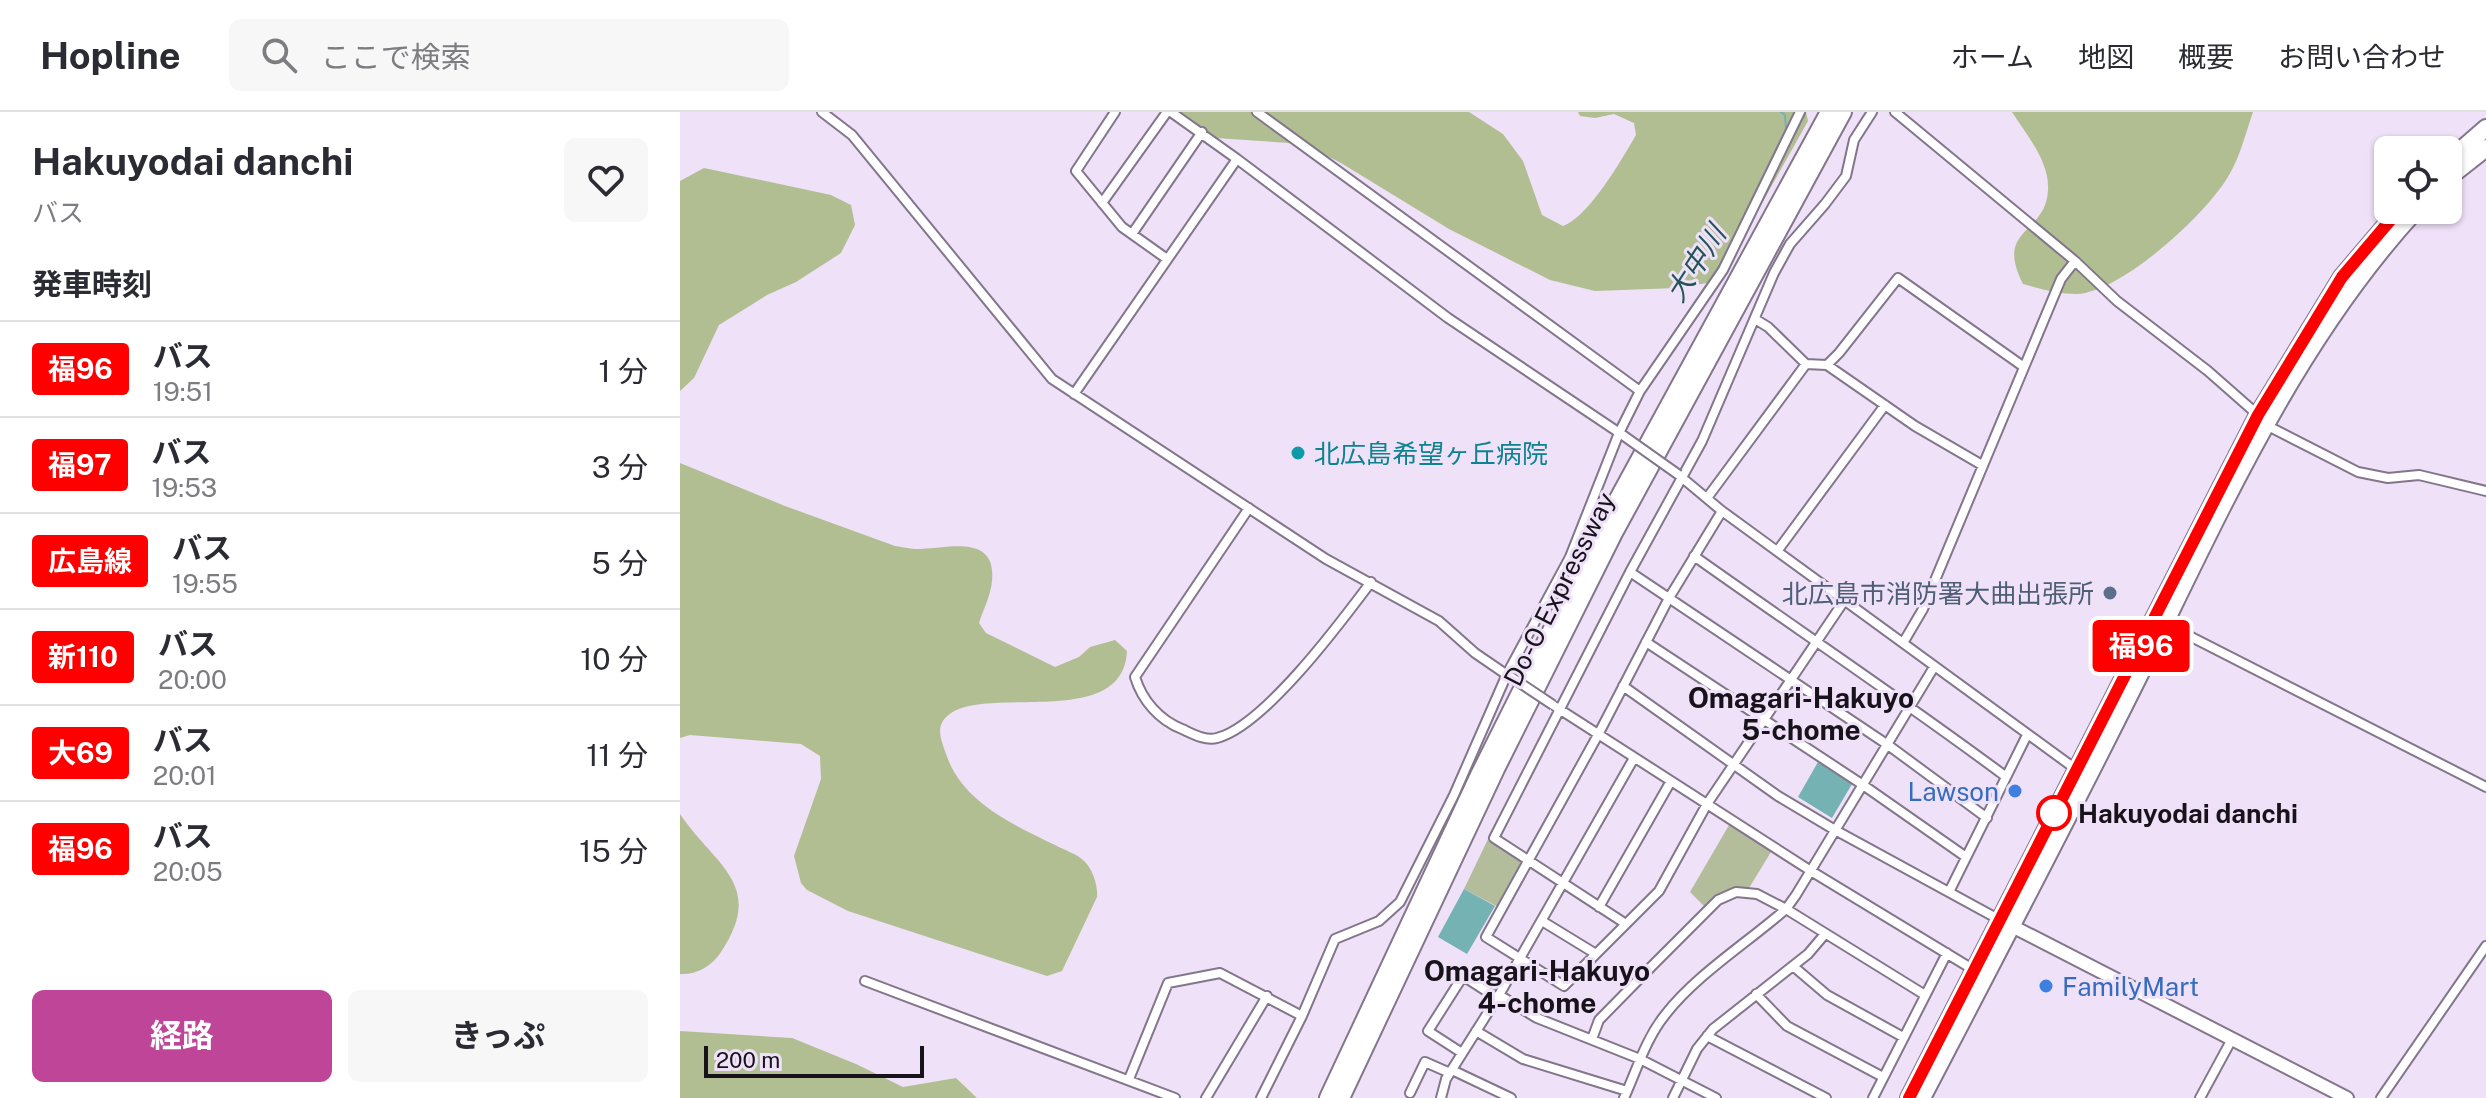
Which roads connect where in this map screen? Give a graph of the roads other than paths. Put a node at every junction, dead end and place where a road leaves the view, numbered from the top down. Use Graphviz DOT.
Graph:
graph roads {
  1 [pos="822,112"];
  2 [pos="1115,112"];
  3 [pos="1169,112"];
  4 [pos="1257,112"];
  5 [pos="1800,112"];
  6 [pos="1829,112"];
  7 [pos="1843,112"];
  8 [pos="1872,112"];
  9 [pos="1895,112"];
  10 [pos="2486,128"];
  11 [pos="1202,132"];
  12 [pos="2486,148"];
  13 [pos="2462,149"];
  14 [pos="1237,159"];
  15 [pos="2462,167"];
  16 [pos="1102,203"];
  17 [pos="2387,224"];
  18 [pos="2404,224"];
  19 [pos="1132,234"];
  20 [pos="1167,259"];
  21 [pos="2075,261"];
  22 [pos="1755,319"];
  23 [pos="1806,364"];
  24 [pos="1827,365"];
  25 [pos="2024,367"];
  26 [pos="1640,391"];
  27 [pos="1074,394"];
  28 [pos="1885,405"];
  29 [pos="2262,420"];
  30 [pos="1622,435"];
  31 [pos="1982,465"];
  32 [pos="1681,477"];
  33 [pos="2486,491"];
  34 [pos="1707,498"];
  35 [pos="1249,508"];
  36 [pos="1722,511"];
  37 [pos="1778,550"];
  38 [pos="1694,556"];
  39 [pos="1630,572"];
  40 [pos="1371,582"];
  41 [pos="1669,598"];
  42 [pos="1844,601"];
  43 [pos="2160,621"];
  44 [pos="1646,642"];
  45 [pos="1815,642"];
  46 [pos="1903,643"];
  47 [pos="1934,667"];
  48 [pos="1509,676"];
  49 [pos="1789,681"];
  50 [pos="1623,686"];
  51 [pos="1910,705"];
  52 [pos="1556,707"];
  53 [pos="1763,719"];
  54 [pos="1599,733"];
  55 [pos="2027,735"];
  56 [pos="1888,745"];
  57 [pos="1634,758"];
  58 [pos="1733,764"];
  59 [pos="2083,773"];
  60 [pos="2005,776"];
  61 [pos="1671,781"];
  62 [pos="1863,785"];
  63 [pos="2486,787"];
  64 [pos="1707,804"];
  65 [pos="1987,818"];
  66 [pos="1835,830"];
  67 [pos="1966,857"];
  68 [pos="1528,862"];
  69 [pos="1811,871"];
  70 [pos="1563,883"];
  71 [pos="1949,892"];
  72 [pos="1599,907"];
  73 [pos="1786,909"];
  74 [pos="1542,921"];
  75 [pos="2005,923"];
  76 [pos="1626,924"];
  77 [pos="1825,934"];
  78 [pos="2486,946"];
  79 [pos="1947,953"];
  80 [pos="1596,954"];
  81 [pos="1520,959"];
  82 [pos="1793,966"];
  83 [pos="1980,974"];
  84 [pos="865,981"];
  85 [pos="1756,994"];
  86 [pos="1925,995"];
  87 [pos="1267,996"];
  88 [pos="1498,996"];
  89 [pos="1302,1016"];
  90 [pos="1476,1031"];
  91 [pos="1707,1036"];
  92 [pos="1903,1037"];
  93 [pos="1592,1039"];
  94 [pos="2232,1039"];
  95 [pos="1462,1053"];
  96 [pos="1640,1059"];
  97 [pos="1451,1072"];
  98 [pos="1883,1077"];
  99 [pos="1129,1079"];
  100 [pos="1681,1082"];
  101 [pos="1410,1093"];
  102 [pos="1625,1094"];
  103 [pos="1175,1098"];
  104 [pos="1206,1098"];
  105 [pos="1261,1098"];
  106 [pos="1328,1098"];
  107 [pos="1341,1098"];
  108 [pos="1441,1098"];
  109 [pos="1511,1098"];
  110 [pos="1673,1098"];
  111 [pos="1716,1098"];
  112 [pos="1826,1098"];
  113 [pos="1873,1098"];
  114 [pos="1909,1098"];
  115 [pos="1922,1098"];
  116 [pos="2200,1098"];
  117 [pos="2347,1098"];
  118 [pos="2381,1098"];
  1 -- 27 [label="street"];
  2 -- 16 [label="street"];
  3 -- 11 [label="street"];
  3 -- 16 [label="street"];
  4 -- 26 [label="street"];
  5 -- 26 [label="street"];
  6 -- 106 [label="highway, Do-O Expressway"];
  7 -- 107 [label="highway, Do-O Expressway"];
  8 -- 22 [label="street"];
  9 -- 21 [label="street"];
  10 -- 13 [label="highway"];
  11 -- 14 [label="street"];
  11 -- 19 [label="street"];
  12 -- 15 [label="highway"];
  14 -- 20 [label="street"];
  14 -- 30 [label="street"];
  16 -- 19 [label="street"];
  17 -- 29 [label="highway"];
  18 -- 29 [label="highway"];
  19 -- 20 [label="street"];
  20 -- 27 [label="street"];
  21 -- 25 [label="street"];
  21 -- 29 [label="street"];
  22 -- 23 [label="street"];
  22 -- 32 [label="street"];
  23 -- 24 [label="street"];
  23 -- 34 [label="street"];
  24 -- 25 [label="street"];
  24 -- 28 [label="street"];
  25 -- 31 [label="street"];
  26 -- 30 [label="street"];
  27 -- 35 [label="street"];
  28 -- 31 [label="street"];
  28 -- 37 [label="street"];
  29 -- 33 [label="street"];
  29 -- 43 [label="highway"];
  30 -- 32 [label="street, bridge"];
  30 -- 48 [label="street"];
  31 -- 46 [label="street"];
  32 -- 34 [label="street"];
  32 -- 39 [label="street"];
  34 -- 36 [label="street"];
  35 -- 40 [label="street"];
  35 -- 40 [label="street"];
  36 -- 37 [label="street"];
  36 -- 38 [label="street"];
  37 -- 42 [label="street"];
  38 -- 41 [label="street"];
  38 -- 45 [label="street"];
  39 -- 41 [label="street"];
  39 -- 52 [label="street"];
  40 -- 48 [label="street"];
  41 -- 44 [label="street"];
  41 -- 49 [label="street"];
  42 -- 45 [label="street"];
  42 -- 46 [label="street"];
  43 -- 59 [label="highway"];
  43 -- 63 [label="street"];
  44 -- 50 [label="street"];
  44 -- 53 [label="street"];
  45 -- 49 [label="street"];
  45 -- 51 [label="street"];
  46 -- 47 [label="street"];
  47 -- 51 [label="street"];
  47 -- 55 [label="street"];
  48 -- 52 [label="street, bridge"];
  48 -- 89 [label="street"];
  49 -- 53 [label="street"];
  49 -- 56 [label="street"];
  50 -- 54 [label="street"];
  50 -- 58 [label="street"];
  51 -- 56 [label="street"];
  51 -- 60 [label="street"];
  52 -- 54 [label="street"];
  52 -- 68 [label="street"];
  53 -- 58 [label="street"];
  53 -- 62 [label="street"];
  54 -- 57 [label="street"];
  54 -- 68 [label="street"];
  55 -- 59 [label="street"];
  55 -- 60 [label="street"];
  56 -- 62 [label="street"];
  56 -- 65 [label="street"];
  57 -- 61 [label="street"];
  57 -- 70 [label="street"];
  58 -- 64 [label="street"];
  58 -- 66 [label="street"];
  59 -- 75 [label="highway"];
  60 -- 65 [label="street"];
  61 -- 64 [label="street"];
  61 -- 72 [label="street"];
  62 -- 66 [label="street"];
  62 -- 67 [label="street"];
  64 -- 69 [label="street"];
  64 -- 76 [label="street"];
  65 -- 67 [label="street"];
  66 -- 69 [label="street"];
  66 -- 71 [label="street"];
  67 -- 71 [label="street"];
  68 -- 70 [label="street"];
  68 -- 81 [label="street"];
  69 -- 73 [label="street"];
  69 -- 79 [label="street"];
  70 -- 72 [label="street"];
  70 -- 74 [label="street"];
  71 -- 75 [label="street"];
  72 -- 76 [label="street"];
  73 -- 77 [label="street"];
  73 -- 93 [label="street"];
  73 -- 96 [label="street"];
  74 -- 80 [label="street"];
  74 -- 81 [label="street"];
  75 -- 83 [label="highway"];
  75 -- 94 [label="street"];
  76 -- 80 [label="street"];
  77 -- 82 [label="street"];
  77 -- 86 [label="street"];
  78 -- 118 [label="street"];
  79 -- 83 [label="street"];
  79 -- 86 [label="street"];
  80 -- 81 [label="street"];
  81 -- 88 [label="street"];
  82 -- 85 [label="street"];
  82 -- 92 [label="street"];
  83 -- 114 [label="highway"];
  83 -- 115 [label="highway"];
  84 -- 99 [label="street"];
  85 -- 91 [label="street"];
  85 -- 98 [label="street"];
  86 -- 92 [label="street"];
  87 -- 89 [label="street"];
  87 -- 99 [label="street"];
  87 -- 104 [label="street"];
  88 -- 90 [label="street"];
  88 -- 93 [label="street"];
  88 -- 95 [label="street"];
  89 -- 105 [label="street"];
  90 -- 95 [label="street"];
  90 -- 102 [label="street"];
  91 -- 100 [label="street"];
  91 -- 112 [label="street"];
  92 -- 98 [label="street"];
  93 -- 96 [label="street"];
  94 -- 116 [label="street"];
  94 -- 117 [label="street"];
  95 -- 97 [label="street"];
  96 -- 100 [label="street"];
  96 -- 102 [label="street"];
  97 -- 101 [label="street"];
  97 -- 108 [label="street"];
  97 -- 109 [label="street"];
  98 -- 113 [label="street"];
  99 -- 103 [label="street"];
  100 -- 110 [label="street"];
  100 -- 111 [label="street"];
}
